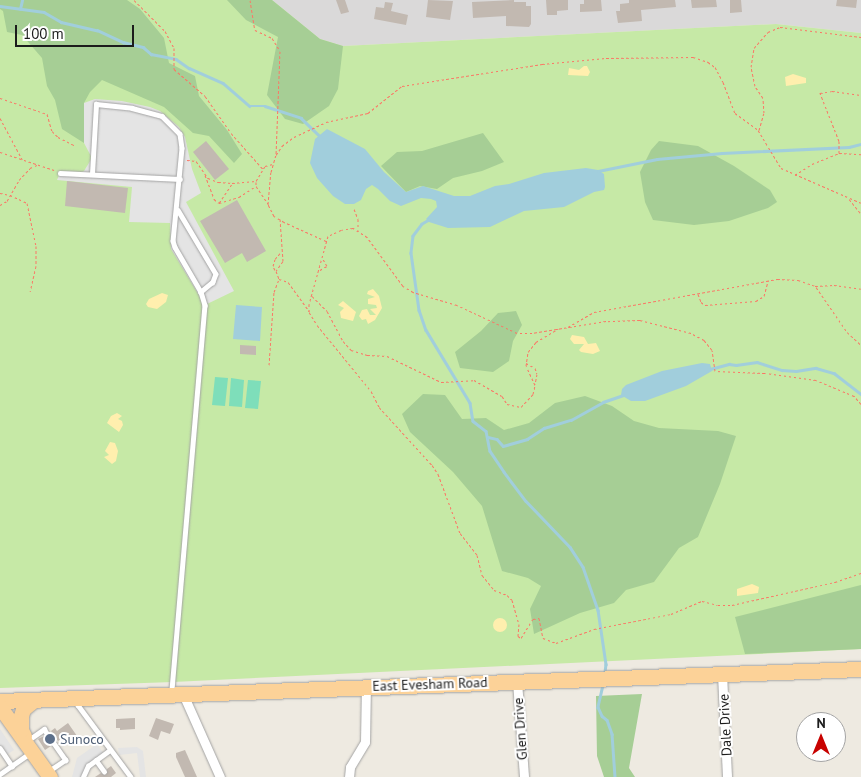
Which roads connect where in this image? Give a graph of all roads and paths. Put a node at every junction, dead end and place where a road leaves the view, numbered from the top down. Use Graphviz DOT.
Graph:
graph roads {
  1 [pos="134,0"];
  2 [pos="250,0"];
  3 [pos="861,37"];
  4 [pos="861,95"];
  5 [pos="0,98"];
  6 [pos="0,118"];
  7 [pos="758,130"];
  8 [pos="74,146"];
  9 [pos="0,152"];
  10 [pos="839,152"];
  11 [pos="861,154"];
  12 [pos="276,155"];
  13 [pos="22,159"];
  14 [pos="182,160"];
  15 [pos="274,163"];
  16 [pos="37,164"];
  17 [pos="263,169"];
  18 [pos="60,172"];
  19 [pos="204,172"];
  20 [pos="92,174"];
  21 [pos="794,176"];
  22 [pos="180,180"];
  23 [pos="256,181"];
  24 [pos="232,183"];
  25 [pos="256,186"];
  26 [pos="0,193"];
  27 [pos="10,195"];
  28 [pos="848,198"];
  29 [pos="219,203"];
  30 [pos="861,203"];
  31 [pos="268,204"];
  32 [pos="0,205"];
  33 [pos="354,209"];
  34 [pos="178,210"];
  35 [pos="861,214"];
  36 [pos="280,220"];
  37 [pos="358,230"];
  38 [pos="326,241"];
  39 [pos="282,251"];
  40 [pos="322,258"];
  41 [pos="319,270"];
  42 [pos="276,271"];
  43 [pos="279,279"];
  44 [pos="768,280"];
  45 [pos="815,286"];
  46 [pos="861,289"];
  47 [pos="30,291"];
  48 [pos="201,292"];
  49 [pos="698,293"];
  50 [pos="312,296"];
  51 [pos="309,312"];
  52 [pos="567,328"];
  53 [pos="558,329"];
  54 [pos="861,345"];
  55 [pos="526,362"];
  56 [pos="269,365"];
  57 [pos="535,385"];
  58 [pos="861,404"];
  59 [pos="861,573"];
  60 [pos="861,669"];
  61 [pos="722,674"];
  62 [pos="517,680"];
  63 [pos="366,687"];
  64 [pos="178,694"];
  65 [pos="78,698"];
  66 [pos="34,700"];
  67 [pos="0,701"];
  68 [pos="0,707"];
  69 [pos="27,744"];
  70 [pos="0,748"];
  71 [pos="110,750"];
  72 [pos="96,760"];
  73 [pos="12,766"];
  74 [pos="104,771"];
  75 [pos="0,774"];
  76 [pos="49,775"];
  77 [pos="83,777"];
  78 [pos="131,777"];
  79 [pos="220,777"];
  80 [pos="349,777"];
  81 [pos="524,777"];
  82 [pos="727,777"];
  1 -- 17 [label="path"];
  2 -- 12 [label="path"];
  3 -- 7 [label="path"];
  4 -- 10 [label="path"];
  5 -- 8 [label="path"];
  6 -- 13 [label="path"];
  7 -- 12 [label="path"];
  7 -- 21 [label="path"];
  9 -- 13 [label="path"];
  10 -- 11 [label="path"];
  10 -- 21 [label="path"];
  12 -- 15 [label="path"];
  13 -- 16 [label="path"];
  14 -- 19 [label="path"];
  14 -- 20 [label="lane"];
  14 -- 22 [label="lane"];
  15 -- 17 [label="path"];
  15 -- 31 [label="path"];
  16 -- 18 [label="path"];
  16 -- 27 [label="path"];
  17 -- 23 [label="path"];
  18 -- 20 [label="lane"];
  19 -- 24 [label="path"];
  19 -- 29 [label="path"];
  20 -- 22 [label="lane"];
  21 -- 28 [label="path"];
  22 -- 34 [label="lane"];
  23 -- 24 [label="path"];
  23 -- 25 [label="path"];
  24 -- 29 [label="path"];
  25 -- 29 [label="path"];
  25 -- 31 [label="path"];
  26 -- 27 [label="path"];
  27 -- 32 [label="path"];
  27 -- 47 [label="path"];
  28 -- 30 [label="path"];
  28 -- 35 [label="path"];
  31 -- 36 [label="path"];
  33 -- 37 [label="path"];
  34 -- 48 [label="lane"];
  34 -- 48 [label="lane"];
  36 -- 38 [label="path"];
  36 -- 39 [label="path"];
  37 -- 38 [label="path"];
  37 -- 53 [label="path"];
  38 -- 40 [label="path"];
  39 -- 42 [label="path"];
  39 -- 42 [label="path"];
  40 -- 41 [label="path"];
  40 -- 41 [label="path"];
  41 -- 50 [label="path"];
  42 -- 43 [label="path"];
  43 -- 51 [label="path"];
  43 -- 56 [label="path"];
  44 -- 45 [label="path"];
  44 -- 49 [label="path"];
  44 -- 49 [label="path"];
  45 -- 46 [label="path"];
  45 -- 54 [label="path"];
  48 -- 64 [label="lane"];
  49 -- 52 [label="path"];
  50 -- 51 [label="path"];
  50 -- 57 [label="path"];
  51 -- 59 [label="path"];
  52 -- 53 [label="path"];
  52 -- 58 [label="path"];
  53 -- 55 [label="path"];
  55 -- 57 [label="path"];
  55 -- 57 [label="path"];
  60 -- 61 [label="main road, East Evesham Road"];
  61 -- 62 [label="main road, East Evesham Road"];
  61 -- 82 [label="street, Dale Drive"];
  62 -- 63 [label="main road, East Evesham Road"];
  62 -- 81 [label="street, Glen Drive"];
  63 -- 64 [label="main road, East Evesham Road"];
  63 -- 80 [label="street"];
  64 -- 65 [label="main road, East Evesham Road"];
  64 -- 79 [label="street"];
  65 -- 66 [label="main road, East Evesham Road"];
  65 -- 71 [label="lane"];
  66 -- 67 [label="main road, East Evesham Road"];
  66 -- 69 [label="main road"];
  68 -- 69 [label="main road"];
  69 -- 73 [label="lane"];
  69 -- 76 [label="main road"];
  69 -- 76 [label="lane"];
  70 -- 73 [label="lane"];
  71 -- 72 [label="lane"];
  71 -- 78 [label="lane"];
  72 -- 74 [label="lane"];
  72 -- 77 [label="lane"];
  73 -- 75 [label="lane"];
}
